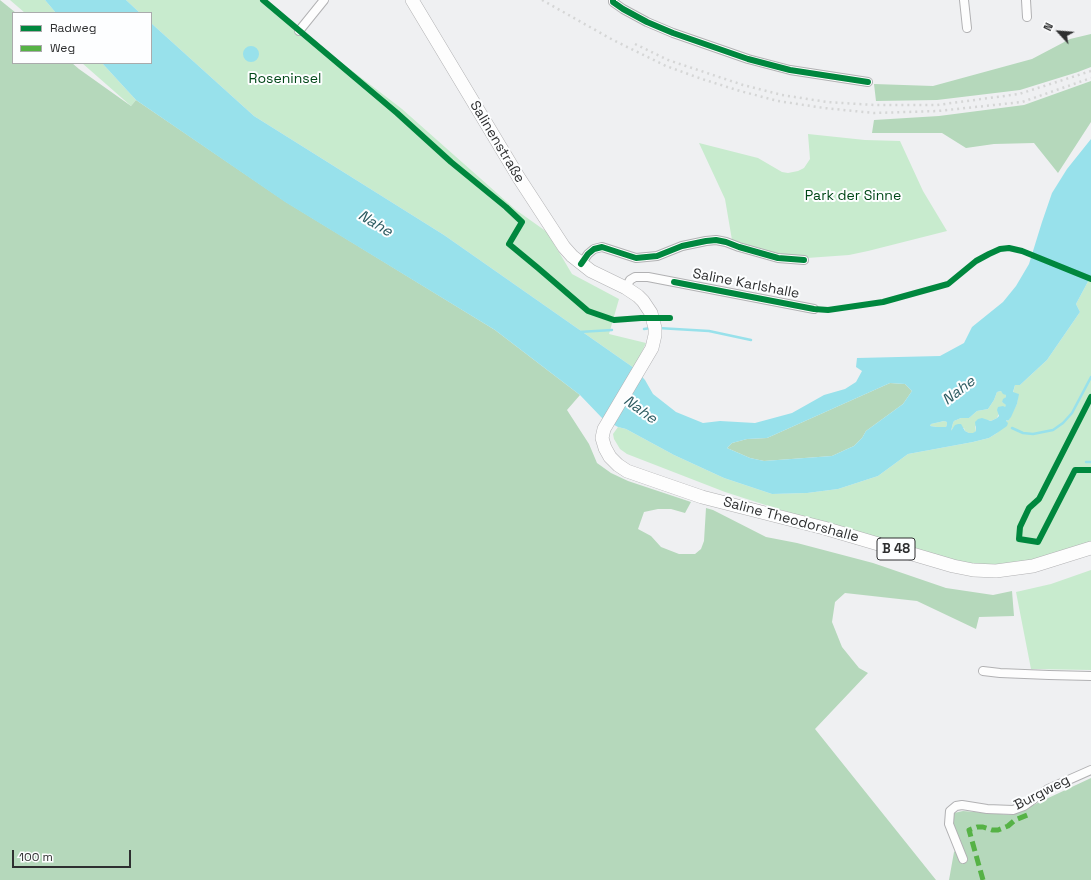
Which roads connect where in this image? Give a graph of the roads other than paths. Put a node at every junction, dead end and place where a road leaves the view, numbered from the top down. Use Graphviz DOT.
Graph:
graph roads {
  1 [pos="324,0"];
  2 [pos="412,0"];
  3 [pos="613,0"];
  4 [pos="964,0"];
  5 [pos="1026,0"];
  6 [pos="1027,18"];
  7 [pos="967,28"];
  8 [pos="298,31"];
  9 [pos="868,82"];
  10 [pos="804,260"];
  11 [pos="581,264"];
  12 [pos="626,288"];
  13 [pos="814,309"];
  14 [pos="1091,548"];
  15 [pos="983,671"];
  16 [pos="1091,676"];
  17 [pos="1091,770"];
  18 [pos="963,859"];
  1 -- 8 [label="street"];
  2 -- 11 [label="main road, Salinenstraße"];
  3 -- 9 [label="street"];
  4 -- 7 [label="street"];
  5 -- 6 [label="street"];
  10 -- 11 [label="street"];
  11 -- 12 [label="main road, Salinenstraße / B 48"];
  12 -- 13 [label="street, Saline Karlshalle"];
  12 -- 14 [label="main road, Saline Theodorshalle / B 48"];
  15 -- 16 [label="street"];
  17 -- 18 [label="street, Burgweg"];
}
